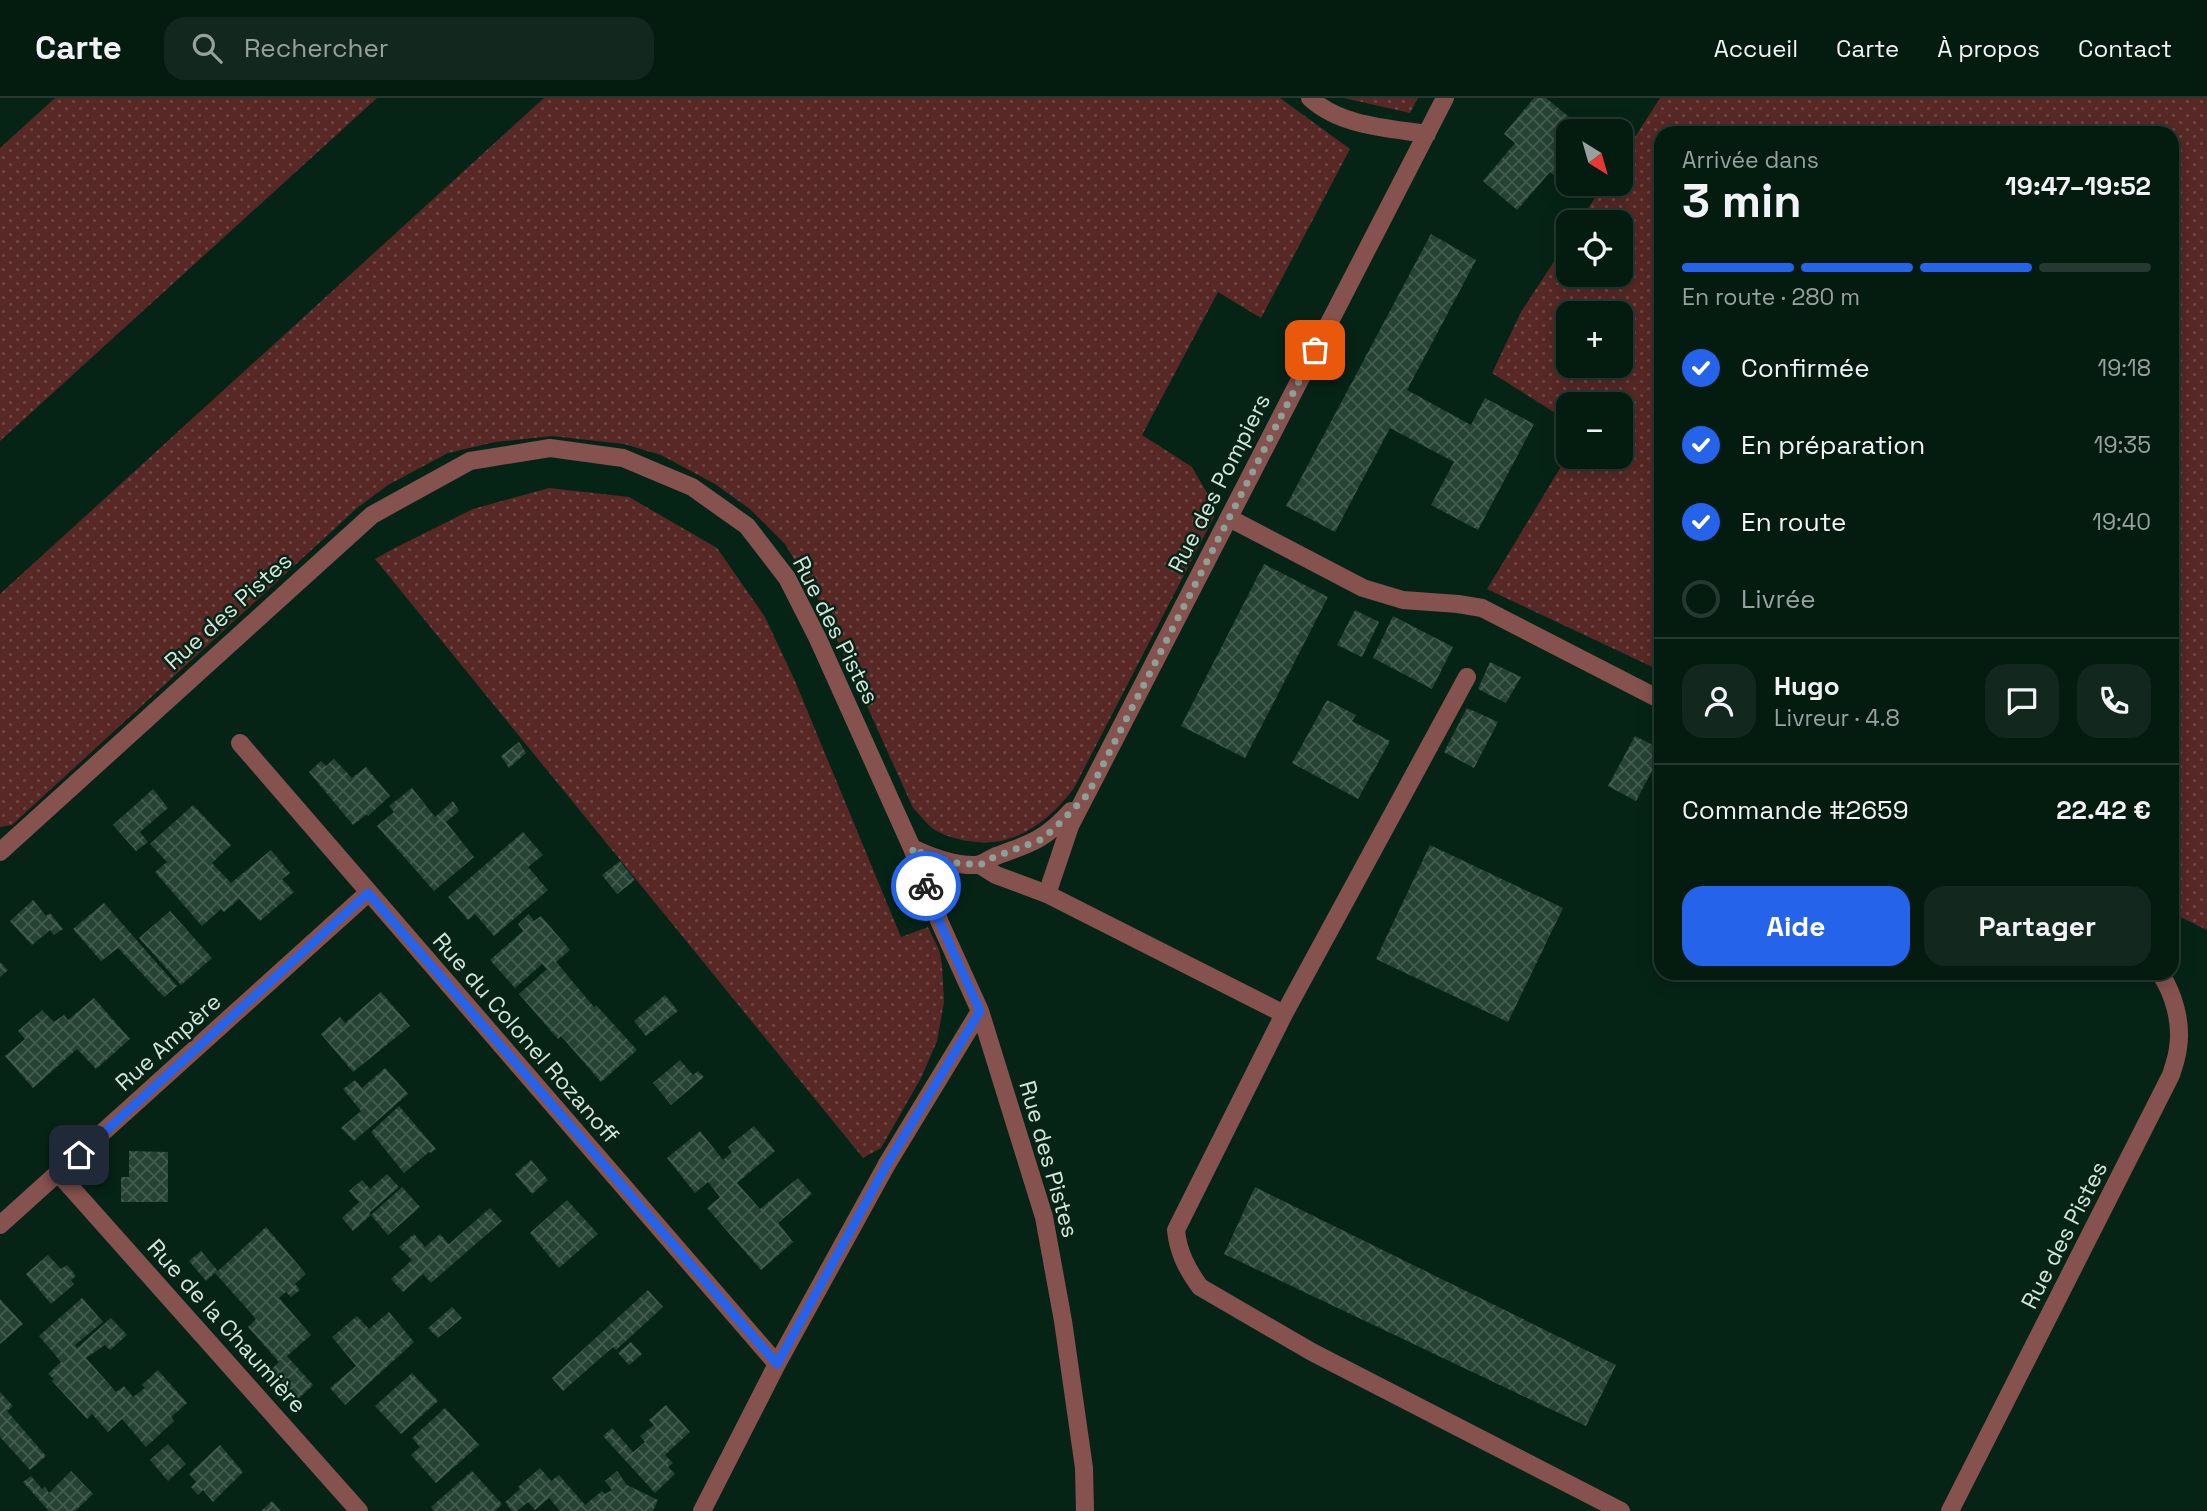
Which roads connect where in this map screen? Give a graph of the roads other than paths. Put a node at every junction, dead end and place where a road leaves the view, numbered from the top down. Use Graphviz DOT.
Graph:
graph roads {
  1 [pos="1310,98"];
  2 [pos="1445,98"];
  3 [pos="1427,134"];
  4 [pos="1229,518"];
  5 [pos="1467,677"];
  6 [pos="1654,696"];
  7 [pos="240,743"];
  8 [pos="1088,794"];
  9 [pos="912,848"];
  10 [pos="0,852"];
  11 [pos="980,865"];
  12 [pos="368,893"];
  13 [pos="1047,894"];
  14 [pos="2164,980"];
  15 [pos="980,1011"];
  16 [pos="1284,1014"];
  17 [pos="59,1174"];
  18 [pos="0,1225"];
  19 [pos="777,1364"];
  20 [pos="359,1511"];
  21 [pos="702,1511"];
  22 [pos="1085,1511"];
  23 [pos="1621,1511"];
  24 [pos="1950,1511"];
  1 -- 3 [label="street"];
  2 -- 3 [label="street, Rue des Pompiers"];
  3 -- 4 [label="street, Rue des Pompiers"];
  4 -- 6 [label="street"];
  4 -- 8 [label="street, Rue des Pompiers"];
  5 -- 16 [label="street"];
  7 -- 12 [label="street, Rue du Colonel Rozanoff"];
  8 -- 11 [label="street"];
  8 -- 13 [label="street, Rue des Pompiers"];
  9 -- 10 [label="street, Rue des Pistes"];
  9 -- 11 [label="street"];
  9 -- 15 [label="street, Rue des Pistes"];
  11 -- 13 [label="street"];
  12 -- 17 [label="street, Rue Ampère"];
  12 -- 19 [label="street, Rue du Colonel Rozanoff"];
  13 -- 16 [label="street"];
  14 -- 24 [label="street, Rue des Pistes"];
  15 -- 19 [label="street"];
  15 -- 22 [label="street, Rue des Pistes"];
  16 -- 23 [label="street"];
  17 -- 18 [label="street, Rue Ampère"];
  17 -- 20 [label="street, Rue de la Chaumière"];
  19 -- 21 [label="street"];
}
